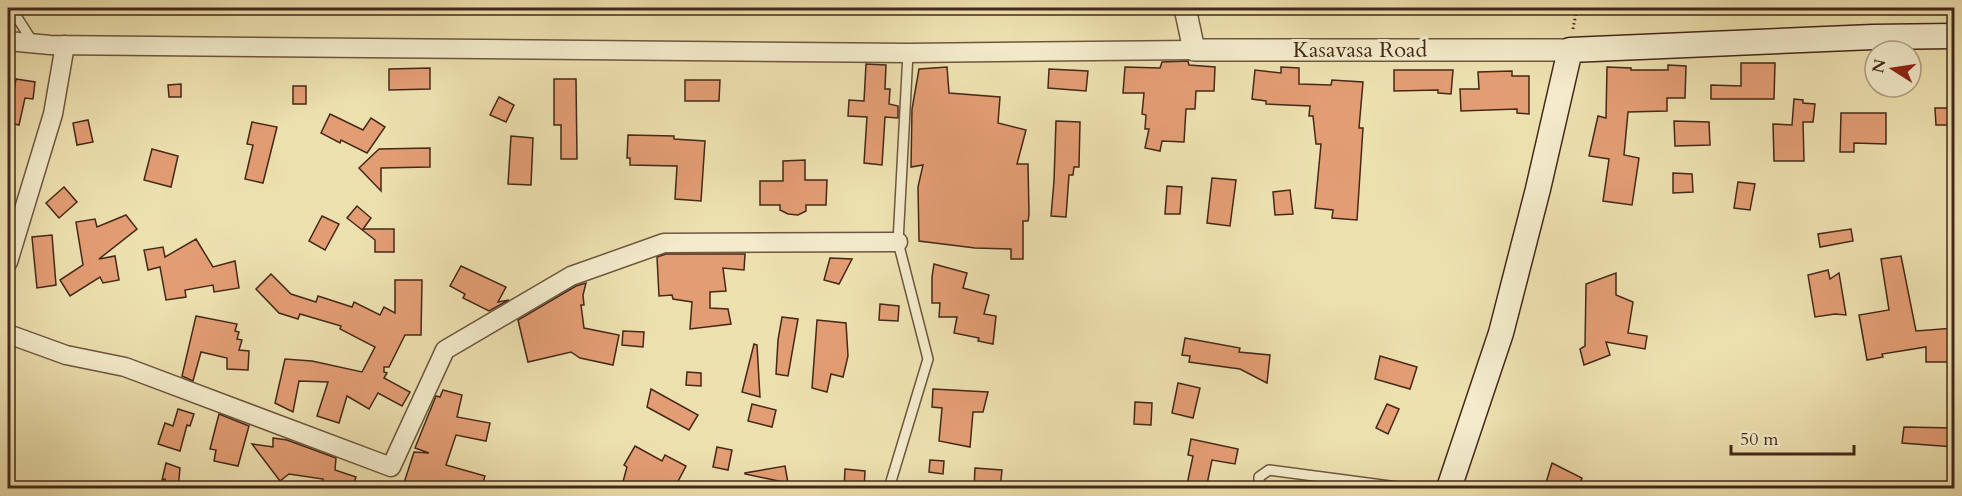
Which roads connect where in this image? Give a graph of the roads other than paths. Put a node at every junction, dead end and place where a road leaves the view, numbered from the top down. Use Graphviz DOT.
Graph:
graph roads {
  1 [pos="11,8"];
  2 [pos="1185,8"];
  3 [pos="1954,36"];
  4 [pos="8,41"];
  5 [pos="34,44"];
  6 [pos="65,45"];
  7 [pos="1194,50"];
  8 [pos="1570,50"];
  9 [pos="908,53"];
  10 [pos="898,242"];
  11 [pos="8,262"];
  12 [pos="8,334"];
  13 [pos="889,489"];
  14 [pos="1259,489"];
  15 [pos="1405,489"];
  16 [pos="1449,489"];
  1 -- 5 [label="lane"];
  2 -- 7 [label="street"];
  3 -- 8 [label="main road"];
  4 -- 5 [label="street"];
  5 -- 6 [label="street"];
  6 -- 9 [label="street"];
  6 -- 11 [label="street"];
  7 -- 8 [label="street, Kasavasa Road"];
  7 -- 9 [label="street"];
  8 -- 16 [label="main road"];
  9 -- 10 [label="lane"];
  10 -- 12 [label="street"];
  10 -- 13 [label="lane"];
  14 -- 15 [label="lane"];
}
